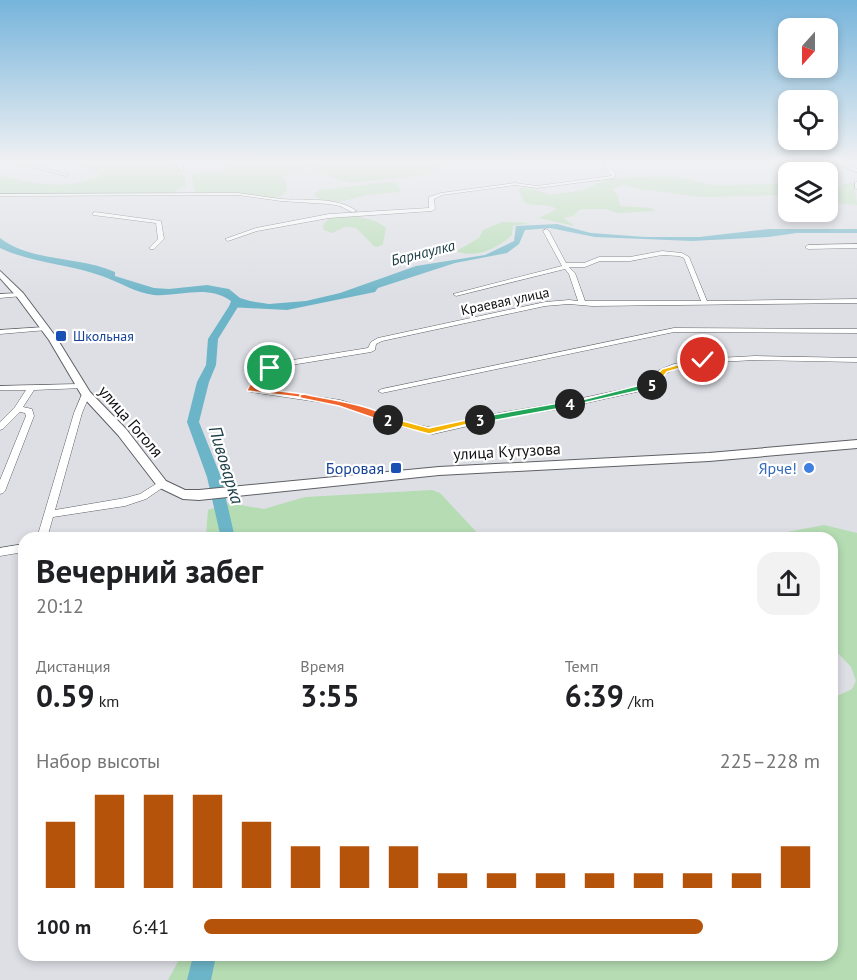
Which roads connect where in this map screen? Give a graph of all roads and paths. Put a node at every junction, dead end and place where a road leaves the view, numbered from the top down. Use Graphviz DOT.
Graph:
graph roads {
  1 [pos="347,208"];
  2 [pos="432,208"];
  3 [pos="364,213"];
  4 [pos="95,214"];
  5 [pos="546,231"];
  6 [pos="228,239"];
  7 [pos="857,246"];
  8 [pos="808,247"];
  9 [pos="152,248"];
  10 [pos="565,266"];
  11 [pos="0,273"];
  12 [pos="456,294"];
  13 [pos="20,295"];
  14 [pos="0,296"];
  15 [pos="857,300"];
  16 [pos="582,302"];
  17 [pos="705,303"];
  18 [pos="45,329"];
  19 [pos="857,331"];
  20 [pos="0,332"];
  21 [pos="857,360"];
  22 [pos="0,388"];
  23 [pos="31,388"];
  24 [pos="83,390"];
  25 [pos="382,390"];
  26 [pos="18,409"];
  27 [pos="0,427"];
  28 [pos="857,444"];
  29 [pos="162,484"];
  30 [pos="0,491"];
  31 [pos="50,514"];
  32 [pos="44,532"];
  33 [pos="18,549"];
  34 [pos="0,552"];
  1 -- 3 [label="street"];
  2 -- 3 [label="street"];
  3 -- 6 [label="street"];
  4 -- 9 [label="street"];
  5 -- 10 [label="street"];
  7 -- 8 [label="street"];
  10 -- 12 [label="street"];
  10 -- 16 [label="street"];
  10 -- 17 [label="street"];
  11 -- 13 [label="main road"];
  13 -- 14 [label="street"];
  13 -- 18 [label="main road"];
  15 -- 17 [label="street, Краевая улица"];
  16 -- 17 [label="street, Краевая улица"];
  16 -- 21 [label="street, Краевая улица"];
  18 -- 20 [label="street"];
  18 -- 24 [label="main road"];
  19 -- 25 [label="street"];
  22 -- 23 [label="street, улица Гоголя"];
  23 -- 24 [label="street, улица Гоголя"];
  23 -- 26 [label="street"];
  24 -- 29 [label="main road, улица Гоголя"];
  24 -- 31 [label="street"];
  26 -- 27 [label="street"];
  26 -- 30 [label="street"];
  28 -- 29 [label="main road, улица Кутузова"];
  29 -- 31 [label="street"];
  31 -- 32 [label="street"];
  33 -- 34 [label="street"];
}
